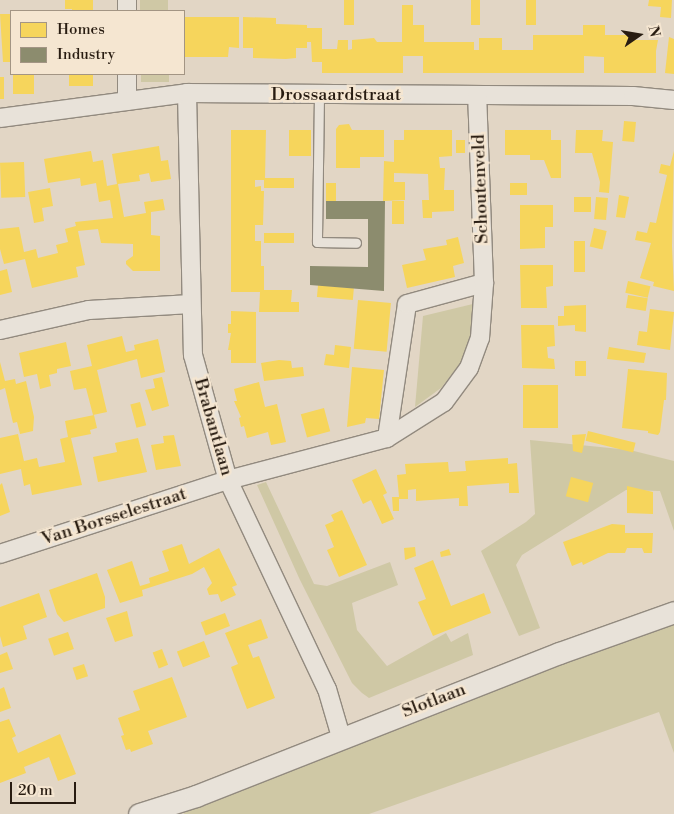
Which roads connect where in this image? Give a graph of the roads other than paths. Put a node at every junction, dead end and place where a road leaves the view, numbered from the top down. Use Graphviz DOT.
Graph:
graph roads {
  1 [pos="127,75"];
  2 [pos="187,93"];
  3 [pos="319,94"];
  4 [pos="477,96"];
  5 [pos="674,100"];
  6 [pos="127,101"];
  7 [pos="0,118"];
  8 [pos="356,243"];
  9 [pos="484,283"];
  10 [pos="191,304"];
  11 [pos="0,330"];
  12 [pos="387,438"];
  13 [pos="228,480"];
  14 [pos="0,554"];
  15 [pos="674,612"];
  16 [pos="341,737"];
  17 [pos="196,796"];
  18 [pos="139,814"];
  19 [pos="172,814"];
  1 -- 6 [label="street"];
  2 -- 3 [label="street, Drossaardstraat"];
  2 -- 6 [label="street, Drossaardstraat"];
  2 -- 10 [label="street, Brabantlaan"];
  3 -- 4 [label="street, Drossaardstraat"];
  3 -- 8 [label="lane"];
  4 -- 5 [label="street, Drossaardstraat"];
  4 -- 9 [label="street, Schoutenveld"];
  6 -- 7 [label="street, Drossaardstraat"];
  9 -- 12 [label="street, Schoutenveld"];
  9 -- 12 [label="street"];
  10 -- 11 [label="street"];
  10 -- 13 [label="street, Brabantlaan"];
  12 -- 13 [label="street, Schoutenveld"];
  13 -- 14 [label="street, Van Borsselestraat"];
  13 -- 16 [label="street, Brabantlaan"];
  15 -- 16 [label="street, Slotlaan"];
  16 -- 17 [label="street, Slotlaan"];
  17 -- 18 [label="street, Slotlaan"];
  17 -- 19 [label="street, Slotlaan"];
}
